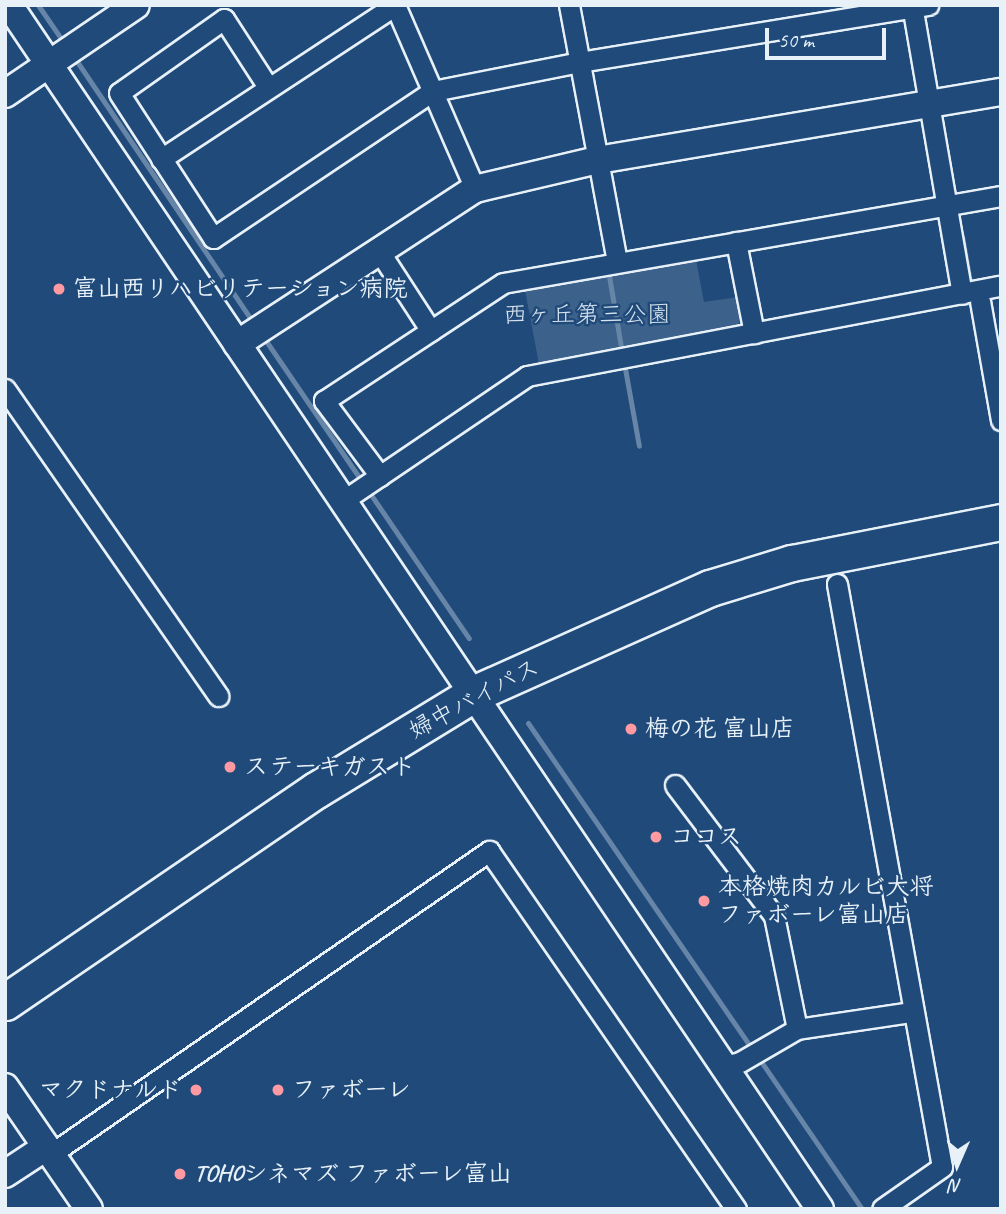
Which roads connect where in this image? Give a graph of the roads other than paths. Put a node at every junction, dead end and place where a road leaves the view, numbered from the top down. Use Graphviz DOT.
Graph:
graph roads {
  1 [pos="9,5"];
  2 [pos="136,5"];
  3 [pos="395,5"];
  4 [pos="569,5"];
  5 [pos="917,6"];
  6 [pos="579,62"];
  7 [pos="50,64"];
  8 [pos="268,87"];
  9 [pos="433,91"];
  10 [pos="1001,92"];
  11 [pos="5,94"];
  12 [pos="930,103"];
  13 [pos="161,159"];
  14 [pos="598,160"];
  15 [pos="475,189"];
  16 [pos="1001,196"];
  17 [pos="947,205"];
  18 [pos="736,242"];
  19 [pos="379,251"];
  20 [pos="617,261"];
  21 [pos="1001,286"];
  22 [pos="971,298"];
  23 [pos="431,331"];
  24 [pos="754,332"];
  25 [pos="993,333"];
  26 [pos="237,344"];
  27 [pos="5,389"];
  28 [pos="999,395"];
  29 [pos="1001,420"];
  30 [pos="380,475"];
  31 [pos="344,500"];
  32 [pos="1001,509"];
  33 [pos="1001,522"];
  34 [pos="837,584"];
  35 [pos="466,685"];
  36 [pos="218,696"];
  37 [pos="675,785"];
  38 [pos="5,980"];
  39 [pos="5,1002"];
  40 [pos="911,1012"];
  41 [pos="797,1029"];
  42 [pos="724,1066"];
  43 [pos="5,1087"];
  44 [pos="48,1151"];
  45 [pos="5,1174"];
  46 [pos="89,1209"];
  47 [pos="736,1209"];
  48 [pos="820,1209"];
  49 [pos="883,1209"];
  1 -- 7 [label="street"];
  2 -- 7 [label="street"];
  3 -- 8 [label="street"];
  3 -- 9 [label="street"];
  4 -- 6 [label="street"];
  5 -- 6 [label="street"];
  5 -- 12 [label="street"];
  6 -- 9 [label="street"];
  6 -- 14 [label="street"];
  7 -- 11 [label="street"];
  7 -- 26 [label="street"];
  8 -- 13 [label="street"];
  8 -- 13 [label="street"];
  9 -- 13 [label="street"];
  9 -- 15 [label="street"];
  10 -- 12 [label="street"];
  12 -- 14 [label="street"];
  12 -- 17 [label="street"];
  14 -- 15 [label="street"];
  14 -- 20 [label="street"];
  15 -- 19 [label="street"];
  16 -- 17 [label="street"];
  17 -- 18 [label="street"];
  17 -- 22 [label="street"];
  18 -- 20 [label="street"];
  18 -- 24 [label="street"];
  19 -- 23 [label="street"];
  19 -- 26 [label="street"];
  20 -- 23 [label="street"];
  21 -- 22 [label="street"];
  22 -- 24 [label="street"];
  22 -- 25 [label="street"];
  23 -- 30 [label="street"];
  24 -- 30 [label="street"];
  25 -- 28 [label="street"];
  26 -- 31 [label="street"];
  27 -- 36 [label="street"];
  28 -- 29 [label="street"];
  30 -- 31 [label="street"];
  31 -- 35 [label="street"];
  32 -- 35 [label="highway, 婦中バイパス"];
  33 -- 35 [label="highway, 婦中バイパス"];
  34 -- 40 [label="street"];
  35 -- 38 [label="highway, 婦中バイパス"];
  35 -- 39 [label="highway, 婦中バイパス"];
  35 -- 42 [label="street"];
  37 -- 41 [label="street"];
  40 -- 41 [label="street"];
  40 -- 49 [label="street"];
  41 -- 42 [label="street"];
  42 -- 48 [label="street"];
  43 -- 44 [label="street"];
  44 -- 45 [label="street"];
  44 -- 46 [label="street"];
  44 -- 47 [label="street"];
}
